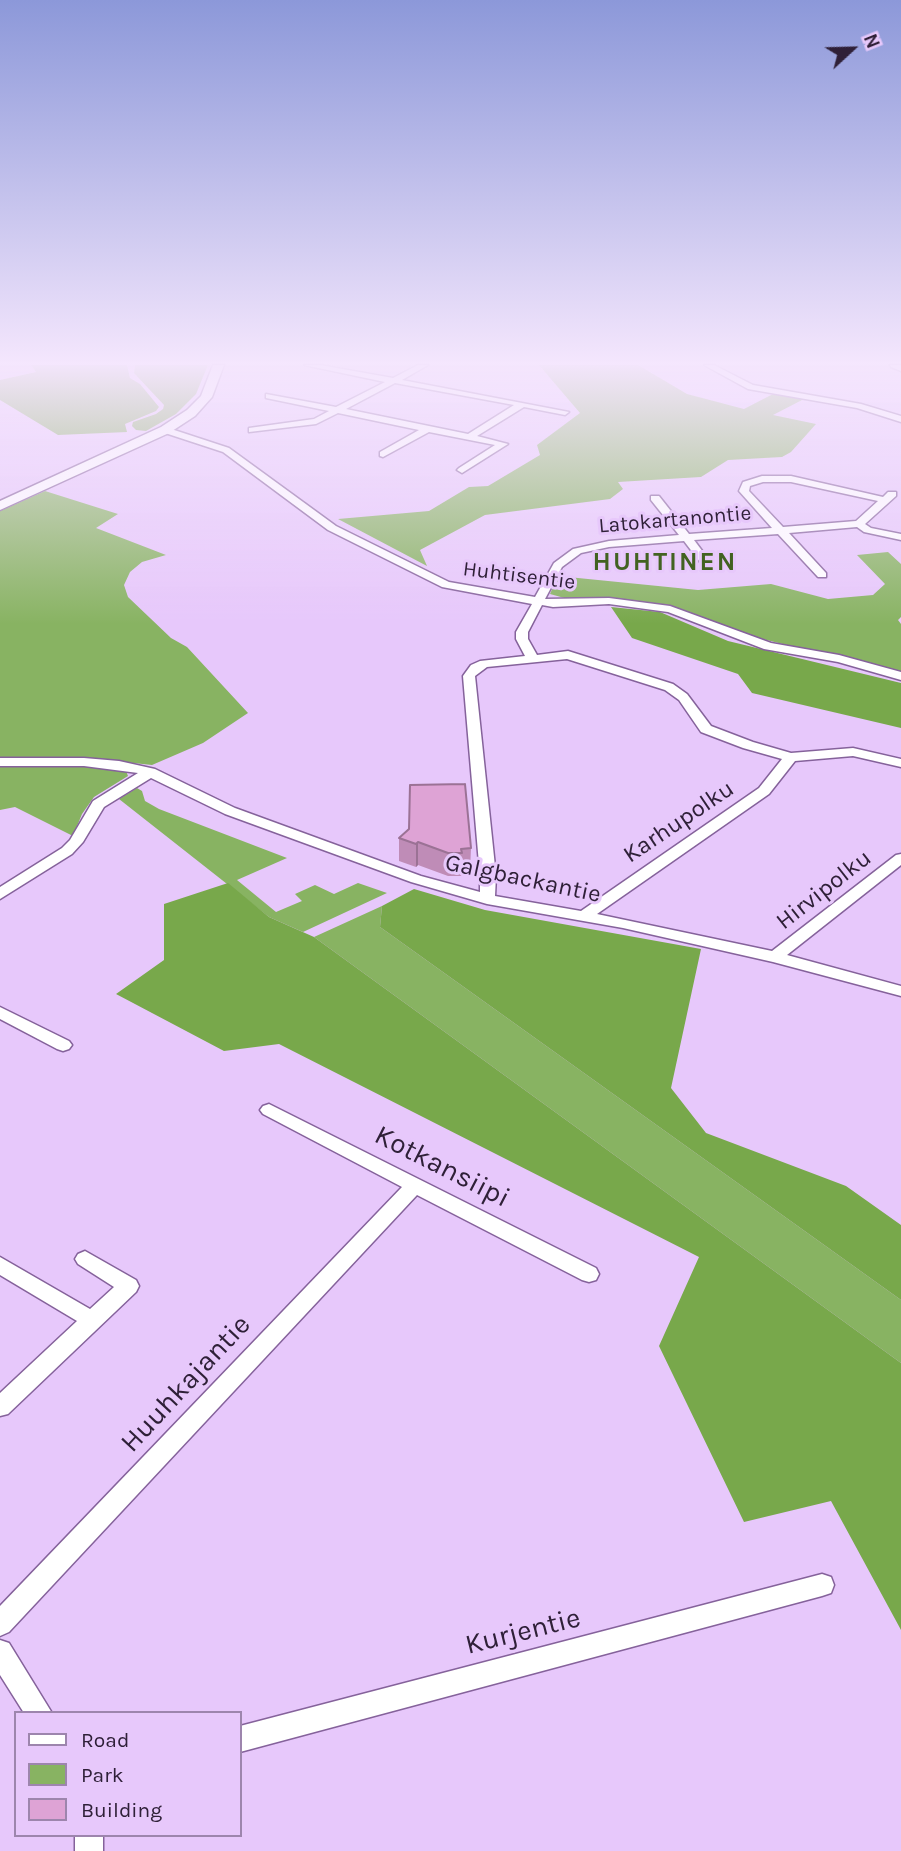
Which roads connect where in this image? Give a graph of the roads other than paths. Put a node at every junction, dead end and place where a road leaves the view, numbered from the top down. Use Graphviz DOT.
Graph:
graph roads {
  1 [pos="119,451"];
  2 [pos="228,451"];
  3 [pos="388,451"];
  4 [pos="491,451"];
  5 [pos="383,454"];
  6 [pos="462,470"];
  7 [pos="655,499"];
  8 [pos="0,506"];
  9 [pos="859,524"];
  10 [pos="780,530"];
  11 [pos="901,537"];
  12 [pos="687,538"];
  13 [pos="707,564"];
  14 [pos="822,575"];
  15 [pos="539,602"];
  16 [pos="532,657"];
  17 [pos="901,676"];
  18 [pos="791,757"];
  19 [pos="0,762"];
  20 [pos="901,763"];
  21 [pos="150,772"];
  22 [pos="901,858"];
  23 [pos="0,894"];
  24 [pos="487,899"];
  25 [pos="584,916"];
  26 [pos="775,957"];
  27 [pos="901,991"];
  28 [pos="0,1012"];
  29 [pos="63,1045"];
  30 [pos="269,1110"];
  31 [pos="415,1185"];
  32 [pos="85,1259"];
  33 [pos="0,1265"];
  34 [pos="589,1274"];
  35 [pos="92,1321"];
  36 [pos="0,1408"];
  37 [pos="822,1586"];
  38 [pos="0,1624"];
  39 [pos="0,1652"];
  40 [pos="38,1711"];
  41 [pos="242,1738"];
  1 -- 8 [label="street"];
  2 -- 15 [label="street, Huhtisentie"];
  3 -- 5 [label="street"];
  4 -- 6 [label="street"];
  7 -- 12 [label="street"];
  9 -- 10 [label="street, Latokartanontie"];
  9 -- 10 [label="street"];
  9 -- 11 [label="street"];
  10 -- 12 [label="street, Latokartanontie"];
  10 -- 14 [label="street"];
  12 -- 13 [label="street"];
  12 -- 15 [label="street, Latokartanontie"];
  15 -- 16 [label="street, Latokartanontie"];
  15 -- 17 [label="street, Huhtisentie"];
  16 -- 18 [label="street"];
  16 -- 24 [label="street"];
  18 -- 20 [label="street"];
  18 -- 25 [label="street, Karhupolku"];
  19 -- 21 [label="street, Galgbackantie"];
  21 -- 23 [label="street"];
  21 -- 24 [label="street, Galgbackantie"];
  22 -- 26 [label="street, Hirvipolku"];
  24 -- 25 [label="street, Galgbackantie"];
  25 -- 26 [label="street, Galgbackantie"];
  26 -- 27 [label="street, Galgbackantie"];
  28 -- 29 [label="street"];
  30 -- 31 [label="street, Kotkansiipi"];
  31 -- 34 [label="street, Kotkansiipi"];
  31 -- 38 [label="street, Huuhkajantie"];
  32 -- 35 [label="street"];
  33 -- 35 [label="street"];
  35 -- 36 [label="street"];
  37 -- 41 [label="street, Kurjentie"];
  39 -- 40 [label="street"];
}
